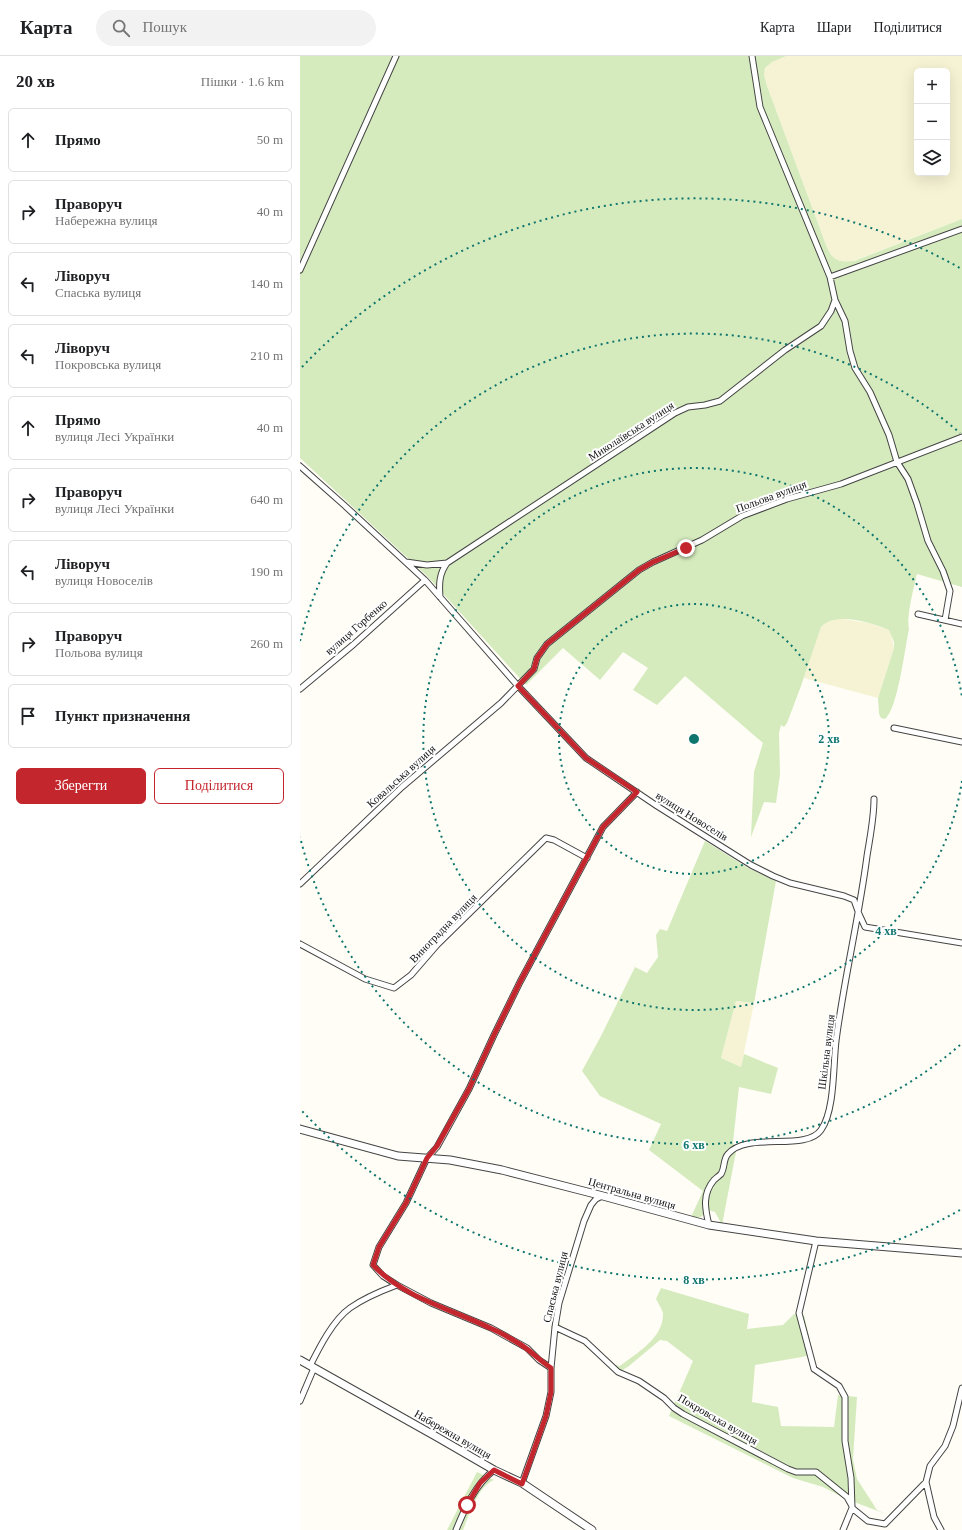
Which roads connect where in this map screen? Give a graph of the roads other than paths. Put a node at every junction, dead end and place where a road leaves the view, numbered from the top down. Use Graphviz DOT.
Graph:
graph roads {
  1 [pos="396,56"];
  2 [pos="752,56"];
  3 [pos="962,229"];
  4 [pos="300,270"];
  5 [pos="830,277"];
  6 [pos="835,300"];
  7 [pos="962,437"];
  8 [pos="897,462"];
  9 [pos="300,466"];
  10 [pos="405,562"];
  11 [pos="447,563"];
  12 [pos="425,580"];
  13 [pos="440,597"];
  14 [pos="918,614"];
  15 [pos="945,620"];
  16 [pos="962,624"];
  17 [pos="518,686"];
  18 [pos="300,689"];
  19 [pos="894,728"];
  20 [pos="962,742"];
  21 [pos="637,792"];
  22 [pos="874,799"];
  23 [pos="587,858"];
  24 [pos="300,884"];
  25 [pos="859,914"];
  26 [pos="962,943"];
  27 [pos="300,944"];
  28 [pos="300,1130"];
  29 [pos="427,1158"];
  30 [pos="603,1196"];
  31 [pos="709,1225"];
  32 [pos="816,1241"];
  33 [pos="962,1254"];
  34 [pos="397,1285"];
  35 [pos="555,1326"];
  36 [pos="300,1360"];
  37 [pos="312,1367"];
  38 [pos="551,1368"];
  39 [pos="962,1388"];
  40 [pos="300,1401"];
  41 [pos="494,1470"];
  42 [pos="926,1482"];
  43 [pos="522,1484"];
  44 [pos="852,1507"];
  45 [pos="456,1530"];
  46 [pos="592,1530"];
  47 [pos="842,1530"];
  48 [pos="941,1530"];
  1 -- 4 [label="street"];
  2 -- 5 [label="street"];
  3 -- 5 [label="street"];
  5 -- 6 [label="street"];
  6 -- 8 [label="street"];
  6 -- 11 [label="street, Миколаївська вулиця"];
  7 -- 8 [label="street, Польова вулиця"];
  8 -- 15 [label="street"];
  8 -- 17 [label="street, Польова вулиця"];
  9 -- 10 [label="street, вулиця Новоселів"];
  10 -- 11 [label="street, Миколаївська вулиця"];
  10 -- 12 [label="street, вулиця Новоселів"];
  11 -- 13 [label="street"];
  12 -- 13 [label="street, вулиця Новоселів"];
  12 -- 18 [label="street, вулиця Горбенко"];
  13 -- 17 [label="street, вулиця Новоселів"];
  14 -- 15 [label="street"];
  15 -- 16 [label="street"];
  17 -- 21 [label="street, вулиця Новоселів"];
  17 -- 24 [label="street, Ковальська вулиця"];
  19 -- 20 [label="street"];
  21 -- 23 [label="street"];
  21 -- 25 [label="street, вулиця Новоселів"];
  22 -- 25 [label="street, Шкільна вулиця"];
  23 -- 27 [label="street, Виноградна вулиця"];
  23 -- 29 [label="street"];
  25 -- 26 [label="street"];
  25 -- 31 [label="street, Шкільна вулиця"];
  28 -- 29 [label="street, Центральна вулиця"];
  29 -- 30 [label="street, Центральна вулиця"];
  29 -- 34 [label="street"];
  30 -- 31 [label="street, Центральна вулиця"];
  30 -- 35 [label="street, Спаська вулиця"];
  31 -- 32 [label="street, Центральна вулиця"];
  32 -- 33 [label="street, Центральна вулиця"];
  32 -- 44 [label="street"];
  34 -- 37 [label="street"];
  34 -- 38 [label="street"];
  35 -- 38 [label="street, Спаська вулиця"];
  35 -- 44 [label="street, Покровська вулиця"];
  36 -- 37 [label="street, Набережна вулиця"];
  37 -- 40 [label="street"];
  37 -- 41 [label="street, Набережна вулиця"];
  38 -- 43 [label="street, Спаська вулиця"];
  39 -- 42 [label="street"];
  41 -- 43 [label="street, Набережна вулиця"];
  41 -- 45 [label="street"];
  42 -- 44 [label="street, Покровська вулиця"];
  42 -- 48 [label="street"];
  43 -- 46 [label="street, Набережна вулиця"];
  44 -- 47 [label="street"];
}
